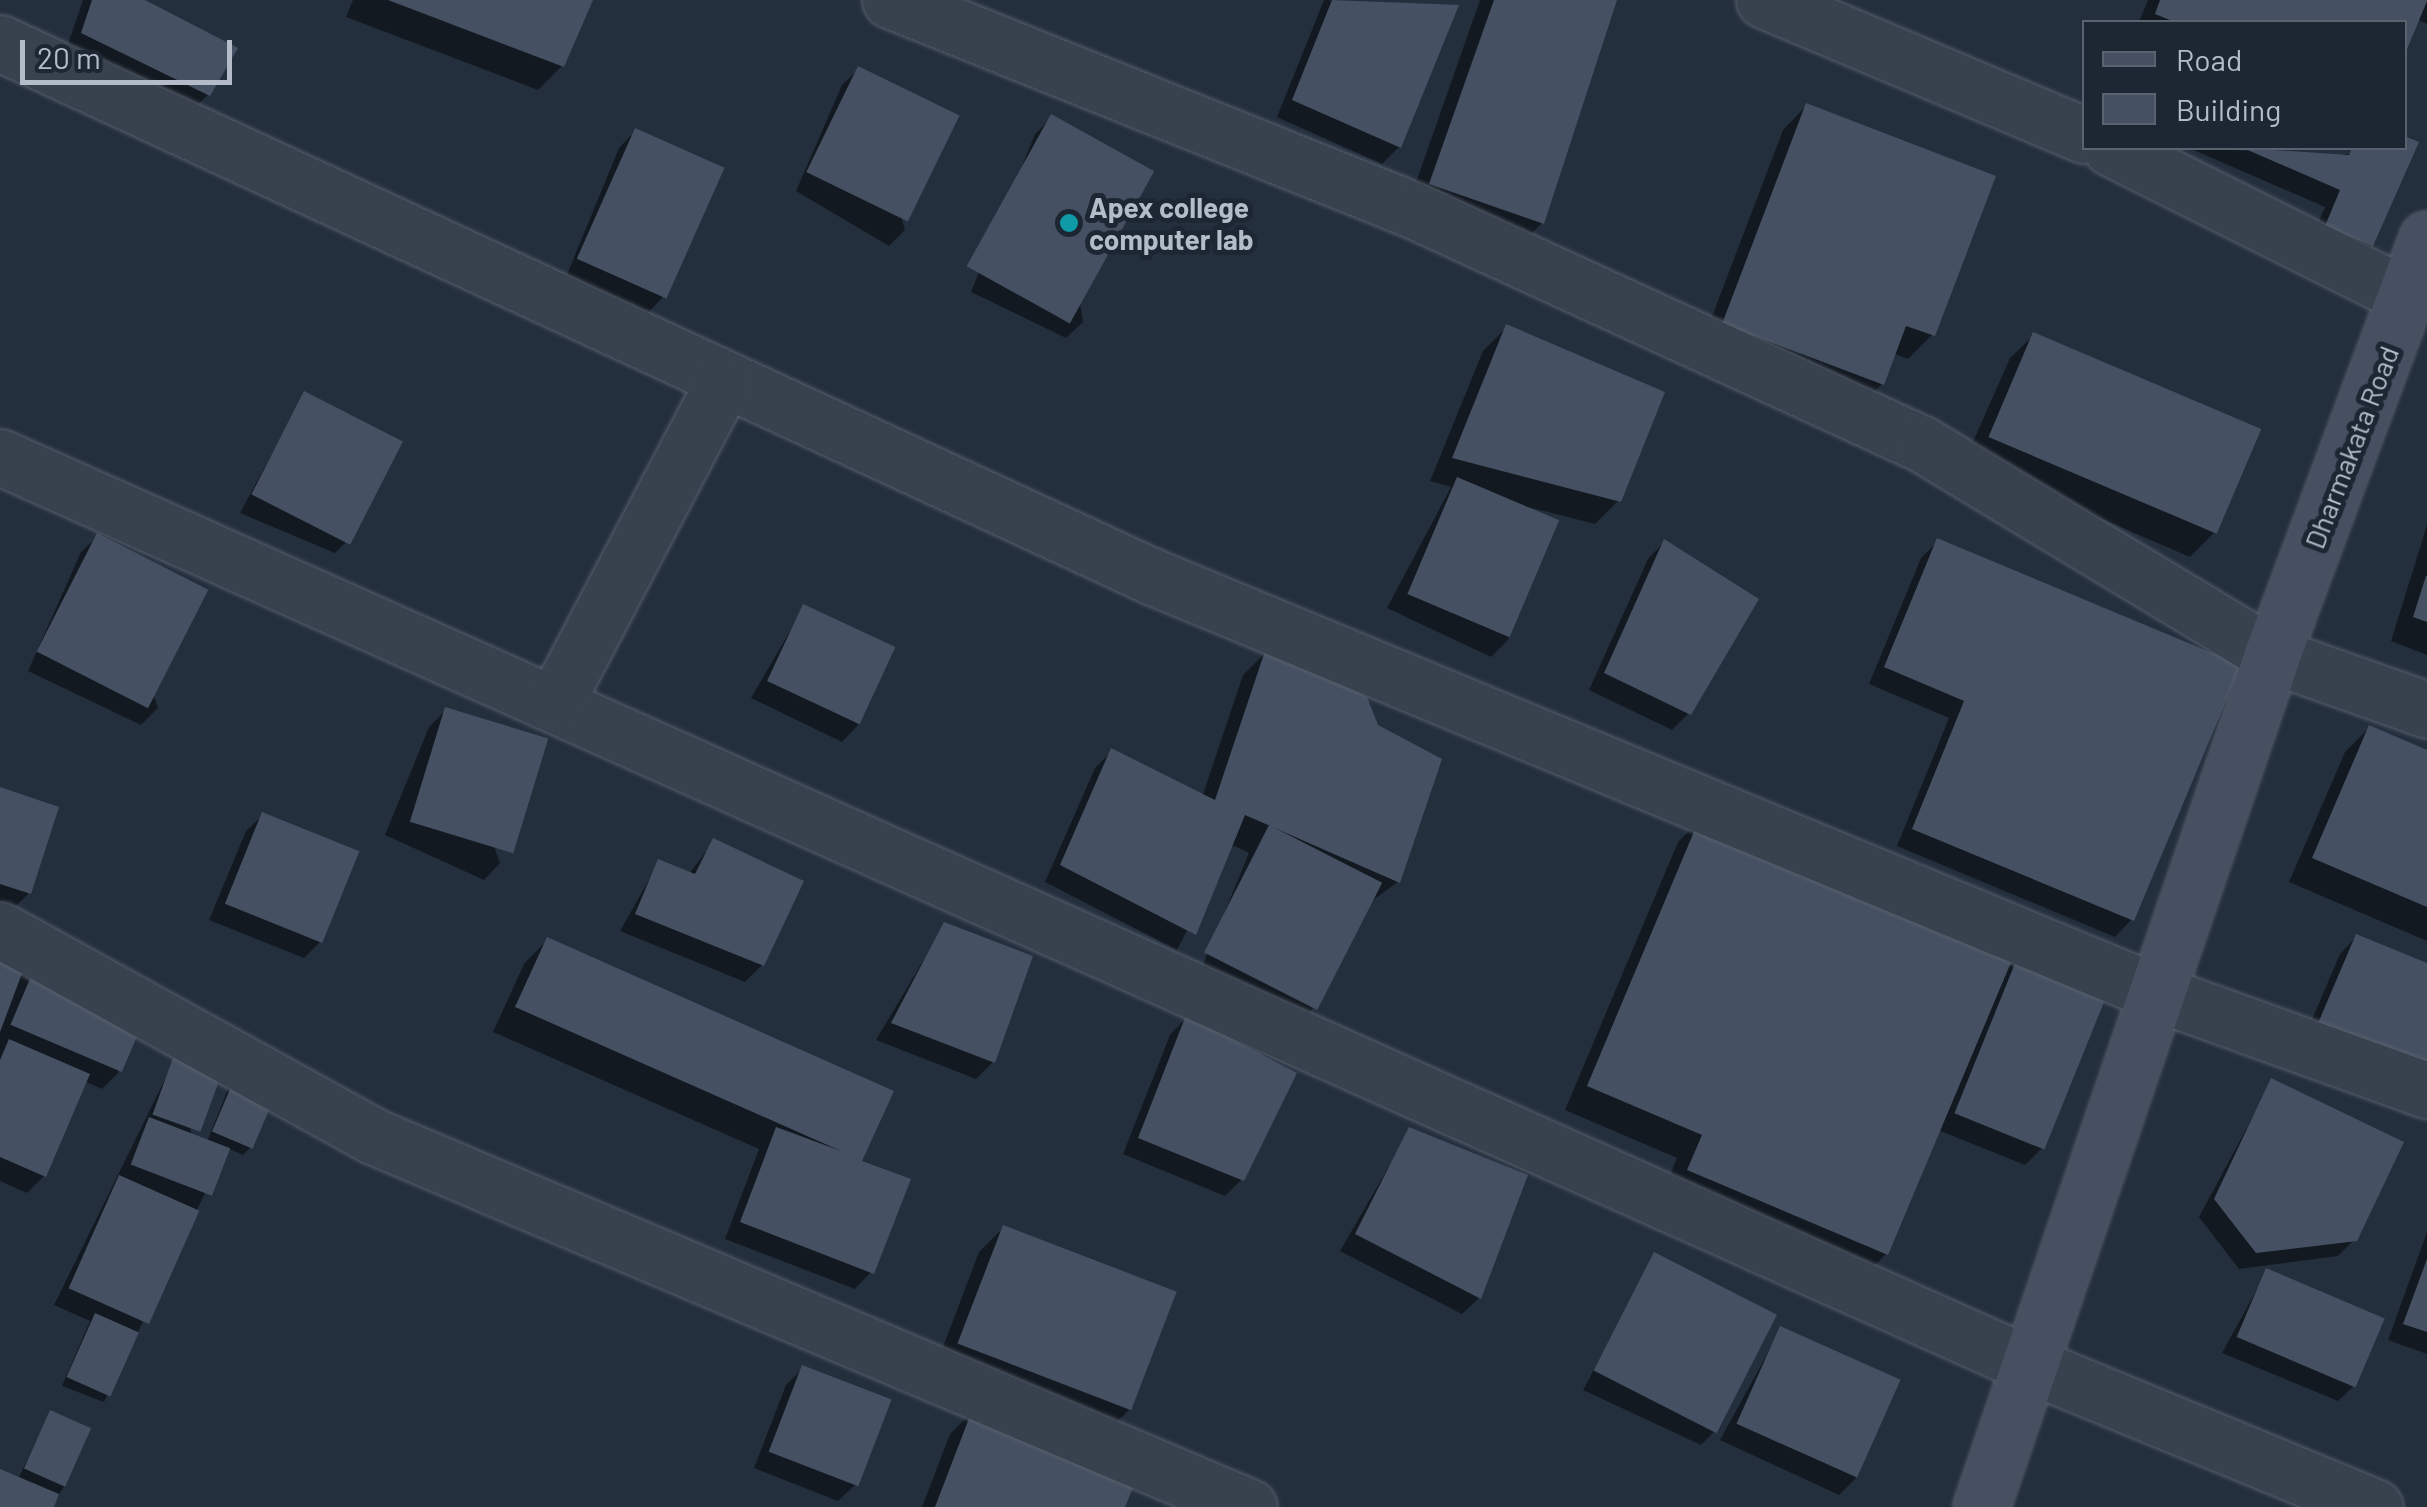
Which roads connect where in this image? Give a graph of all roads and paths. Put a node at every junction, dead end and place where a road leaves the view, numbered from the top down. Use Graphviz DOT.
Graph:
graph roads {
  1 [pos="890,0"];
  2 [pos="1764,0"];
  3 [pos="0,43"];
  4 [pos="2082,134"];
  5 [pos="2115,150"];
  6 [pos="2427,239"];
  7 [pos="2408,297"];
  8 [pos="723,383"];
  9 [pos="0,457"];
  10 [pos="2272,654"];
  11 [pos="556,701"];
  12 [pos="2427,710"];
  13 [pos="0,930"];
  14 [pos="2157,993"];
  15 [pos="2427,1090"];
  16 [pos="2030,1366"];
  17 [pos="1248,1507"];
  18 [pos="1982,1507"];
  19 [pos="2376,1507"];
  1 -- 10 [label="street"];
  2 -- 4 [label="street"];
  3 -- 8 [label="street"];
  5 -- 7 [label="street"];
  6 -- 7 [label="street, Dharmakata Road"];
  7 -- 10 [label="street, Dharmakata Road"];
  8 -- 11 [label="street"];
  8 -- 14 [label="street"];
  9 -- 11 [label="street"];
  10 -- 12 [label="street"];
  10 -- 14 [label="street, Dharmakata Road"];
  11 -- 16 [label="street"];
  13 -- 17 [label="street"];
  14 -- 15 [label="street"];
  14 -- 16 [label="street, Dharmakata Road"];
  16 -- 18 [label="street, Dharmakata Road"];
  16 -- 19 [label="street"];
}
